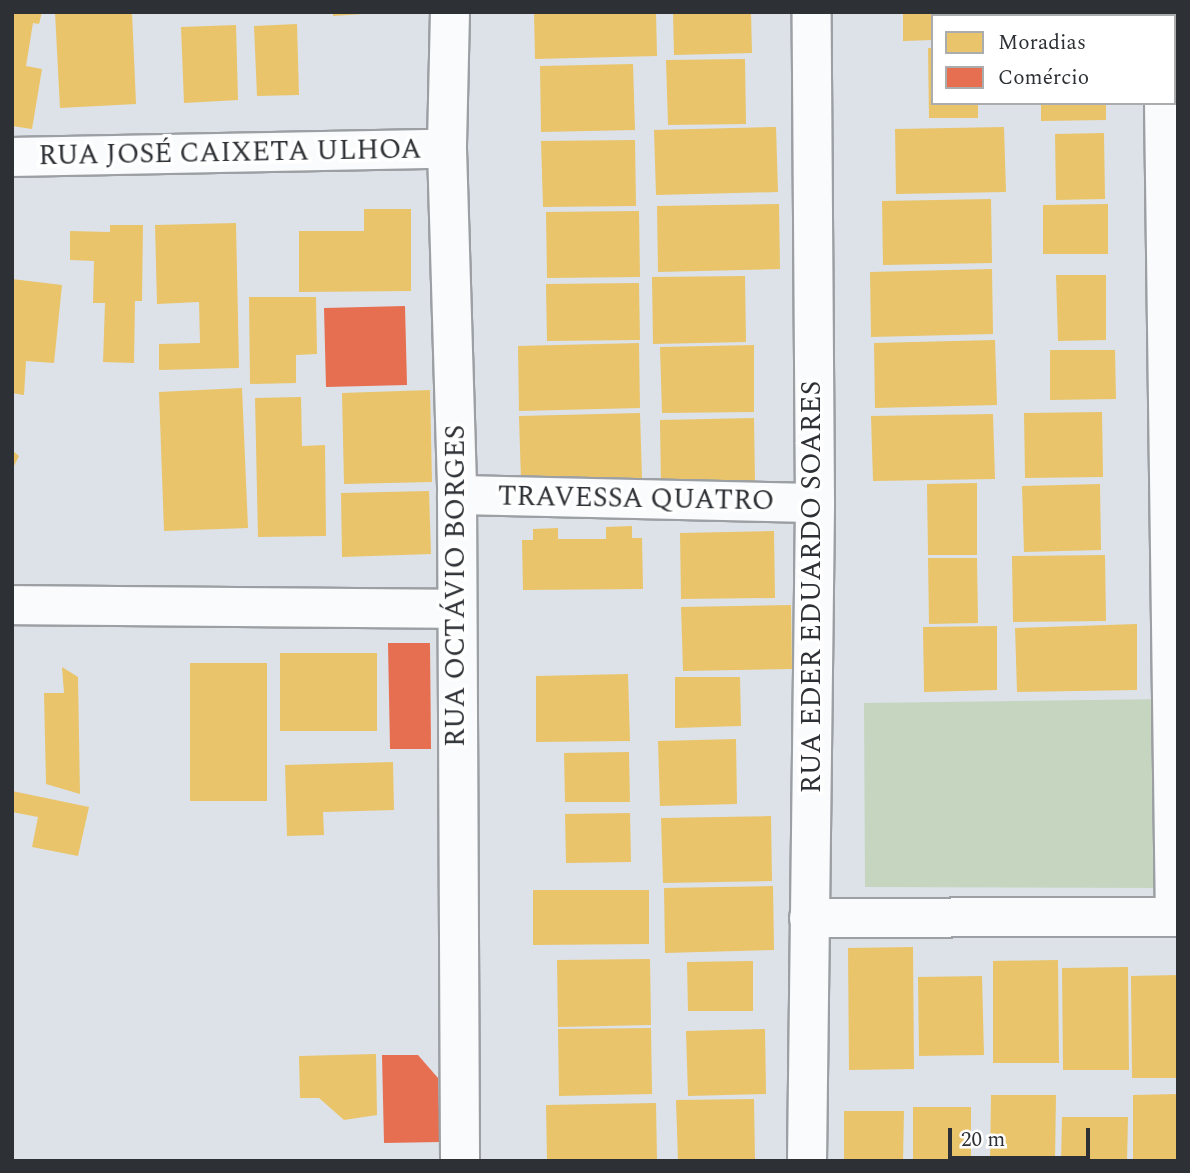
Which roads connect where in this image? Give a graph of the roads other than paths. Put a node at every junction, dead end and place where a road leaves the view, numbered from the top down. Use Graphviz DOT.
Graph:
graph roads {
  1 [pos="450,12"];
  2 [pos="812,12"];
  3 [pos="1164,105"];
  4 [pos="447,149"];
  5 [pos="12,157"];
  6 [pos="457,495"];
  7 [pos="815,503"];
  8 [pos="12,605"];
  9 [pos="456,609"];
  10 [pos="1176,917"];
  11 [pos="809,918"];
  12 [pos="460,1161"];
  13 [pos="807,1161"];
  1 -- 4 [label="street, RUA OCTÁVIO BORGES"];
  2 -- 7 [label="street, RUA EDER EDUARDO SOARES"];
  3 -- 10 [label="street"];
  4 -- 5 [label="street, RUA JOSÉ CAIXETA ULHOA"];
  4 -- 6 [label="street, RUA OCTÁVIO BORGES"];
  6 -- 7 [label="street, TRAVESSA QUATRO"];
  6 -- 9 [label="street, RUA OCTÁVIO BORGES"];
  7 -- 11 [label="street, RUA EDER EDUARDO SOARES"];
  8 -- 9 [label="street"];
  9 -- 12 [label="street, RUA OCTÁVIO BORGES"];
  10 -- 11 [label="street"];
  11 -- 13 [label="street, RUA EDER EDUARDO SOARES"];
}
